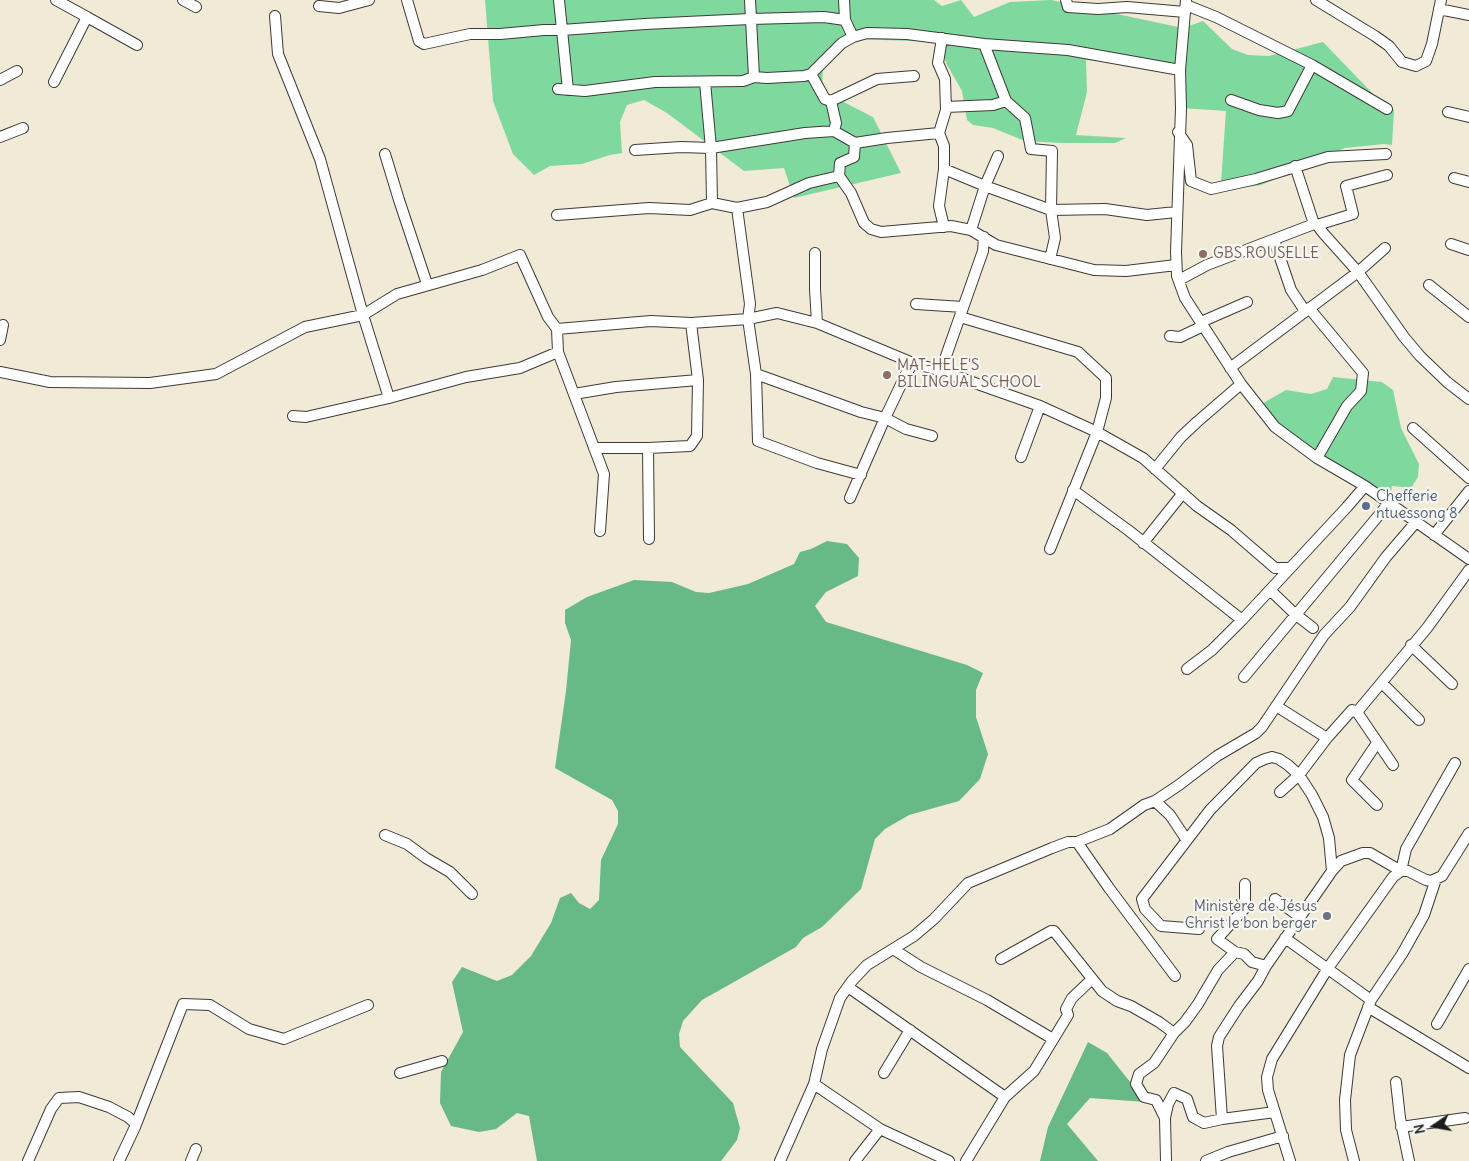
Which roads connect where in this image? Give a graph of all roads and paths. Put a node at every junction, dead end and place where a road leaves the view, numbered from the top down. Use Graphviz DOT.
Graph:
graph roads {
  1 [pos="56,0"];
  2 [pos="183,0"];
  3 [pos="369,0"];
  4 [pos="406,0"];
  5 [pos="559,0"];
  6 [pos="750,0"];
  7 [pos="844,0"];
  8 [pos="1066,0"];
  9 [pos="1316,0"];
  10 [pos="1440,4"];
  11 [pos="196,6"];
  12 [pos="319,6"];
  13 [pos="1186,6"];
  14 [pos="1469,15"];
  15 [pos="275,16"];
  16 [pos="87,17"];
  17 [pos="750,18"];
  18 [pos="844,20"];
  19 [pos="562,30"];
  20 [pos="853,37"];
  21 [pos="942,38"];
  22 [pos="984,44"];
  23 [pos="137,45"];
  24 [pos="1312,65"];
  25 [pos="1180,70"];
  26 [pos="17,71"];
  27 [pos="811,74"];
  28 [pos="914,76"];
  29 [pos="754,77"];
  30 [pos="0,80"];
  31 [pos="54,82"];
  32 [pos="705,82"];
  33 [pos="1231,100"];
  34 [pos="831,101"];
  35 [pos="1006,101"];
  36 [pos="946,107"];
  37 [pos="1386,110"];
  38 [pos="1448,112"];
  39 [pos="1469,117"];
  40 [pos="23,128"];
  41 [pos="834,131"];
  42 [pos="1178,132"];
  43 [pos="939,133"];
  44 [pos="0,137"];
  45 [pos="855,144"];
  46 [pos="711,148"];
  47 [pos="635,150"];
  48 [pos="385,154"];
  49 [pos="1386,154"];
  50 [pos="998,156"];
  51 [pos="1295,166"];
  52 [pos="944,169"];
  53 [pos="1387,175"];
  54 [pos="839,176"];
  55 [pos="1454,178"];
  56 [pos="1469,182"];
  57 [pos="985,186"];
  58 [pos="712,203"];
  59 [pos="737,208"];
  60 [pos="1051,210"];
  61 [pos="1176,212"];
  62 [pos="557,216"];
  63 [pos="1316,224"];
  64 [pos="944,227"];
  65 [pos="971,230"];
  66 [pos="984,237"];
  67 [pos="1274,240"];
  68 [pos="1451,244"];
  69 [pos="996,245"];
  70 [pos="1385,248"];
  71 [pos="1469,250"];
  72 [pos="983,251"];
  73 [pos="815,253"];
  74 [pos="1050,259"];
  75 [pos="1176,265"];
  76 [pos="1358,272"];
  77 [pos="1179,280"];
  78 [pos="427,284"];
  79 [pos="1429,285"];
  80 [pos="1247,302"];
  81 [pos="916,304"];
  82 [pos="1307,309"];
  83 [pos="961,312"];
  84 [pos="363,315"];
  85 [pos="1469,317"];
  86 [pos="748,319"];
  87 [pos="691,323"];
  88 [pos="817,323"];
  89 [pos="1202,324"];
  90 [pos="3,325"];
  91 [pos="557,329"];
  92 [pos="1170,336"];
  93 [pos="0,340"];
  94 [pos="558,352"];
  95 [pos="913,363"];
  96 [pos="1230,368"];
  97 [pos="938,370"];
  98 [pos="0,372"];
  99 [pos="756,374"];
  100 [pos="698,380"];
  101 [pos="1241,384"];
  102 [pos="574,394"];
  103 [pos="389,398"];
  104 [pos="1469,398"];
  105 [pos="1040,406"];
  106 [pos="293,416"];
  107 [pos="885,418"];
  108 [pos="1413,428"];
  109 [pos="1097,432"];
  110 [pos="932,436"];
  111 [pos="594,448"];
  112 [pos="648,448"];
  113 [pos="1021,457"];
  114 [pos="1317,458"];
  115 [pos="1155,468"];
  116 [pos="861,475"];
  117 [pos="1469,478"];
  118 [pos="1365,486"];
  119 [pos="1072,490"];
  120 [pos="1469,491"];
  121 [pos="1183,493"];
  122 [pos="850,498"];
  123 [pos="1389,503"];
  124 [pos="1416,522"];
  125 [pos="600,531"];
  126 [pos="1434,535"];
  127 [pos="648,539"];
  128 [pos="1143,542"];
  129 [pos="1050,549"];
  130 [pos="1469,559"];
  131 [pos="1289,568"];
  132 [pos="1469,570"];
  133 [pos="1270,590"];
  134 [pos="1295,614"];
  135 [pos="1242,620"];
  136 [pos="1313,628"];
  137 [pos="1411,645"];
  138 [pos="1188,669"];
  139 [pos="1244,677"];
  140 [pos="1382,683"];
  141 [pos="1452,684"];
  142 [pos="1276,706"];
  143 [pos="1357,712"];
  144 [pos="1420,720"];
  145 [pos="1327,738"];
  146 [pos="1377,743"];
  147 [pos="1454,763"];
  148 [pos="1392,765"];
  149 [pos="1299,775"];
  150 [pos="1280,792"];
  151 [pos="1155,800"];
  152 [pos="1377,805"];
  153 [pos="1469,833"];
  154 [pos="385,835"];
  155 [pos="1186,839"];
  156 [pos="1077,842"];
  157 [pos="1332,871"];
  158 [pos="1401,871"];
  159 [pos="1436,879"];
  160 [pos="1245,884"];
  161 [pos="472,894"];
  162 [pos="1142,899"];
  163 [pos="1275,899"];
  164 [pos="1125,909"];
  165 [pos="1300,917"];
  166 [pos="1199,929"];
  167 [pos="1285,938"];
  168 [pos="893,949"];
  169 [pos="1235,952"];
  170 [pos="1001,959"];
  171 [pos="1266,966"];
  172 [pos="1328,968"];
  173 [pos="1469,969"];
  174 [pos="1175,976"];
  175 [pos="1092,979"];
  176 [pos="848,987"];
  177 [pos="1369,1003"];
  178 [pos="368,1005"];
  179 [pos="1437,1024"];
  180 [pos="910,1030"];
  181 [pos="1174,1033"];
  182 [pos="1053,1039"];
  183 [pos="442,1061"];
  184 [pos="1469,1068"];
  185 [pos="400,1073"];
  186 [pos="884,1073"];
  187 [pos="1396,1082"];
  188 [pos="814,1084"];
  189 [pos="1005,1098"];
  190 [pos="1275,1112"];
  191 [pos="1165,1118"];
  192 [pos="1222,1118"];
  193 [pos="1465,1118"];
  194 [pos="136,1124"];
  195 [pos="1401,1127"];
  196 [pos="880,1129"];
  197 [pos="1283,1136"];
  198 [pos="196,1150"];
  199 [pos="28,1161"];
  200 [pos="119,1161"];
  201 [pos="191,1161"];
  202 [pos="780,1161"];
  203 [pos="855,1161"];
  204 [pos="949,1161"];
  205 [pos="966,1161"];
  206 [pos="1166,1161"];
  207 [pos="1206,1161"];
  208 [pos="1290,1161"];
  209 [pos="1354,1161"];
  210 [pos="1409,1161"];
  1 -- 16 [label="street"];
  2 -- 11 [label="street"];
  3 -- 12 [label="street"];
  4 -- 19 [label="street"];
  5 -- 19 [label="street"];
  6 -- 17 [label="street"];
  7 -- 18 [label="street"];
  8 -- 13 [label="street"];
  9 -- 10 [label="street"];
  10 -- 14 [label="street"];
  13 -- 24 [label="street"];
  13 -- 25 [label="street"];
  15 -- 84 [label="street"];
  16 -- 23 [label="street"];
  16 -- 31 [label="street"];
  17 -- 18 [label="street"];
  17 -- 19 [label="street"];
  17 -- 29 [label="street"];
  18 -- 20 [label="street"];
  19 -- 32 [label="street"];
  20 -- 21 [label="street"];
  20 -- 27 [label="street"];
  21 -- 22 [label="street"];
  21 -- 36 [label="street"];
  22 -- 25 [label="street"];
  22 -- 35 [label="street"];
  24 -- 33 [label="street"];
  24 -- 37 [label="street"];
  25 -- 42 [label="street"];
  26 -- 30 [label="street"];
  27 -- 29 [label="street"];
  27 -- 34 [label="street"];
  28 -- 34 [label="street"];
  29 -- 32 [label="street"];
  32 -- 46 [label="street"];
  34 -- 41 [label="street"];
  35 -- 36 [label="street"];
  35 -- 60 [label="street"];
  36 -- 43 [label="street"];
  38 -- 39 [label="street"];
  40 -- 44 [label="street"];
  41 -- 45 [label="street"];
  41 -- 46 [label="street"];
  42 -- 51 [label="street"];
  42 -- 61 [label="street"];
  43 -- 45 [label="street"];
  43 -- 52 [label="street"];
  45 -- 54 [label="street"];
  46 -- 47 [label="street"];
  46 -- 58 [label="street"];
  48 -- 78 [label="street"];
  49 -- 51 [label="street"];
  50 -- 57 [label="street"];
  51 -- 63 [label="street"];
  52 -- 57 [label="street"];
  52 -- 64 [label="street"];
  53 -- 63 [label="street"];
  54 -- 59 [label="street"];
  54 -- 64 [label="street"];
  55 -- 56 [label="street"];
  57 -- 60 [label="street"];
  57 -- 65 [label="street"];
  58 -- 59 [label="street"];
  58 -- 62 [label="street"];
  59 -- 86 [label="street"];
  60 -- 61 [label="street"];
  60 -- 74 [label="street"];
  61 -- 75 [label="street"];
  63 -- 67 [label="street"];
  63 -- 76 [label="street"];
  64 -- 65 [label="street"];
  65 -- 66 [label="street"];
  66 -- 69 [label="street"];
  66 -- 72 [label="street"];
  67 -- 77 [label="street"];
  67 -- 82 [label="street"];
  68 -- 71 [label="street"];
  69 -- 72 [label="street"];
  69 -- 74 [label="street"];
  70 -- 76 [label="street"];
  72 -- 83 [label="street"];
  73 -- 88 [label="street"];
  74 -- 75 [label="street"];
  75 -- 77 [label="street"];
  76 -- 82 [label="street"];
  76 -- 104 [label="street"];
  77 -- 89 [label="street"];
  78 -- 84 [label="street"];
  78 -- 91 [label="street"];
  79 -- 85 [label="street"];
  80 -- 89 [label="street"];
  81 -- 83 [label="street"];
  82 -- 96 [label="street"];
  82 -- 114 [label="street"];
  83 -- 97 [label="street"];
  83 -- 109 [label="street"];
  84 -- 98 [label="street"];
  84 -- 103 [label="street"];
  86 -- 87 [label="street"];
  86 -- 88 [label="street"];
  86 -- 99 [label="street"];
  87 -- 91 [label="street"];
  87 -- 100 [label="street"];
  88 -- 95 [label="street"];
  89 -- 92 [label="street"];
  89 -- 96 [label="street"];
  90 -- 93 [label="street"];
  91 -- 94 [label="street"];
  94 -- 102 [label="street"];
  94 -- 103 [label="street"];
  95 -- 97 [label="street"];
  95 -- 107 [label="street"];
  96 -- 101 [label="street"];
  97 -- 105 [label="street"];
  99 -- 107 [label="street"];
  99 -- 116 [label="street"];
  100 -- 102 [label="street"];
  100 -- 112 [label="street"];
  101 -- 114 [label="street"];
  101 -- 115 [label="street"];
  102 -- 111 [label="street"];
  103 -- 106 [label="street"];
  105 -- 109 [label="street"];
  105 -- 113 [label="street"];
  107 -- 110 [label="street"];
  107 -- 116 [label="street"];
  108 -- 117 [label="street"];
  109 -- 115 [label="street"];
  109 -- 119 [label="street"];
  111 -- 112 [label="street"];
  111 -- 125 [label="street"];
  112 -- 127 [label="street"];
  114 -- 118 [label="street"];
  115 -- 121 [label="street"];
  116 -- 122 [label="street"];
  118 -- 123 [label="street"];
  118 -- 131 [label="street"];
  119 -- 128 [label="street"];
  119 -- 129 [label="street"];
  120 -- 126 [label="street"];
  121 -- 128 [label="street"];
  121 -- 131 [label="street"];
  123 -- 124 [label="street"];
  123 -- 134 [label="street"];
  124 -- 126 [label="street"];
  124 -- 142 [label="street"];
  126 -- 130 [label="street"];
  128 -- 135 [label="street"];
  131 -- 133 [label="street"];
  132 -- 137 [label="street"];
  133 -- 134 [label="street"];
  133 -- 135 [label="street"];
  134 -- 136 [label="street"];
  134 -- 139 [label="street"];
  135 -- 138 [label="street"];
  137 -- 140 [label="street"];
  137 -- 141 [label="street"];
  140 -- 143 [label="street"];
  140 -- 144 [label="street"];
  142 -- 145 [label="street"];
  142 -- 151 [label="street"];
  143 -- 145 [label="street"];
  143 -- 146 [label="street"];
  145 -- 149 [label="street"];
  146 -- 148 [label="street"];
  146 -- 152 [label="street"];
  147 -- 158 [label="street"];
  149 -- 150 [label="street"];
  149 -- 155 [label="street"];
  149 -- 157 [label="street"];
  151 -- 155 [label="street"];
  151 -- 156 [label="street"];
  153 -- 159 [label="street"];
  154 -- 161 [label="street"];
  155 -- 162 [label="street"];
  156 -- 164 [label="street"];
  156 -- 168 [label="street"];
  157 -- 158 [label="street"];
  157 -- 165 [label="street"];
  158 -- 159 [label="street"];
  158 -- 172 [label="street"];
  159 -- 177 [label="street"];
  160 -- 169 [label="street"];
  162 -- 164 [label="street"];
  162 -- 166 [label="street"];
  163 -- 165 [label="street"];
  164 -- 174 [label="street"];
  165 -- 167 [label="street"];
  167 -- 171 [label="street"];
  167 -- 172 [label="street"];
  168 -- 176 [label="street"];
  168 -- 182 [label="street"];
  169 -- 171 [label="street"];
  169 -- 181 [label="street"];
  170 -- 175 [label="street"];
  171 -- 192 [label="street"];
  172 -- 177 [label="street"];
  172 -- 190 [label="street"];
  173 -- 179 [label="street"];
  175 -- 181 [label="street"];
  175 -- 182 [label="street"];
  176 -- 180 [label="street"];
  176 -- 188 [label="street"];
  177 -- 184 [label="street"];
  177 -- 209 [label="street"];
  178 -- 194 [label="street"];
  180 -- 186 [label="street"];
  180 -- 189 [label="street"];
  181 -- 191 [label="street"];
  182 -- 189 [label="street"];
  183 -- 185 [label="street"];
  187 -- 195 [label="street"];
  188 -- 196 [label="street"];
  188 -- 202 [label="street"];
  189 -- 205 [label="street"];
  190 -- 192 [label="street"];
  190 -- 197 [label="street"];
  191 -- 192 [label="street"];
  191 -- 206 [label="street"];
  193 -- 195 [label="street"];
  194 -- 199 [label="street"];
  194 -- 200 [label="street"];
  195 -- 210 [label="street"];
  196 -- 203 [label="street"];
  196 -- 204 [label="street"];
  197 -- 207 [label="street"];
  197 -- 208 [label="street"];
  198 -- 201 [label="street"];
}
